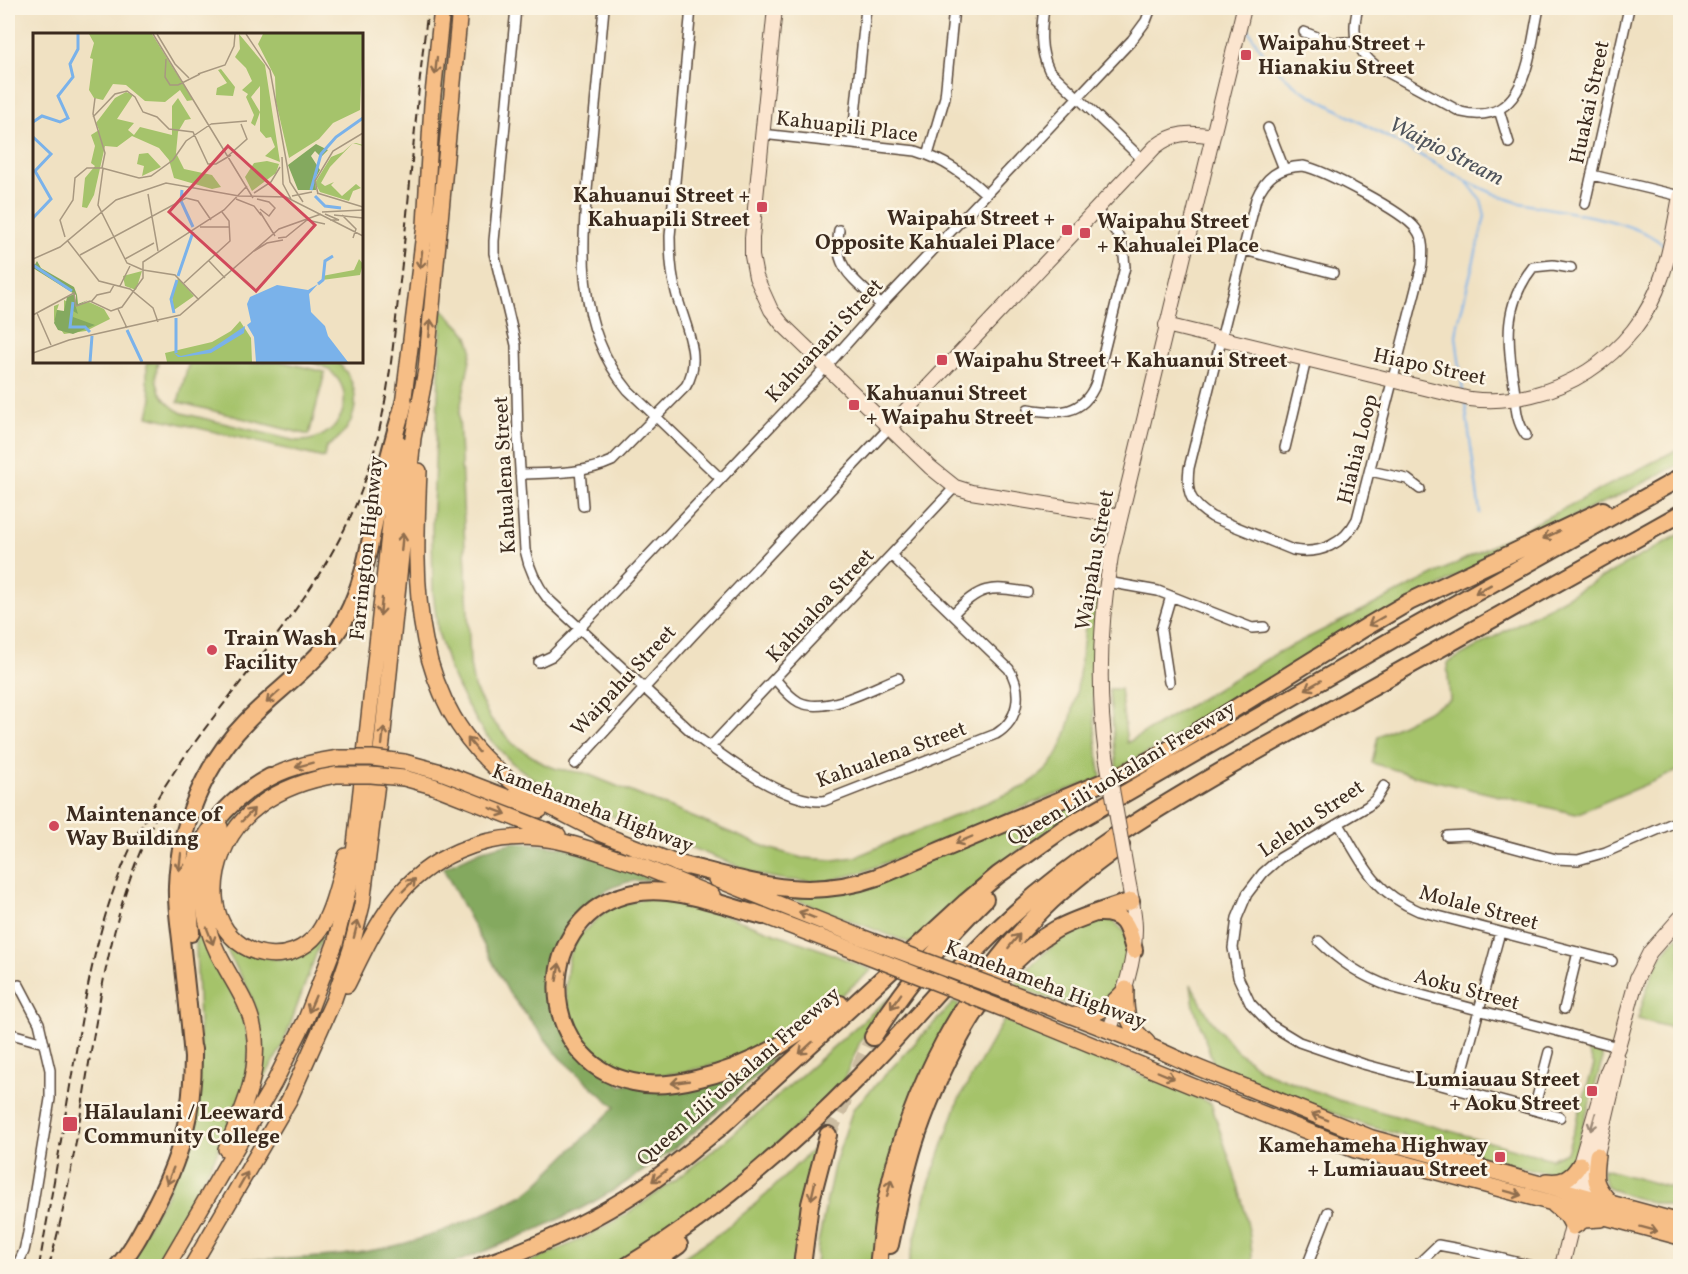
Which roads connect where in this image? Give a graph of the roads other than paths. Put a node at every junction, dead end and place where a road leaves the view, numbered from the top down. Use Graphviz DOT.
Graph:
graph roads {
  1 [pos="442,8"];
  2 [pos="460,8"];
  3 [pos="516,8"];
  4 [pos="604,8"];
  5 [pos="691,8"];
  6 [pos="775,8"];
  7 [pos="866,8"];
  8 [pos="954,8"];
  9 [pos="1044,8"];
  10 [pos="1151,8"];
  11 [pos="1244,8"];
  12 [pos="1358,8"];
  13 [pos="1539,8"];
  14 [pos="1629,8"];
  15 [pos="1304,32"];
  16 [pos="1356,41"];
  17 [pos="1076,99"];
  18 [pos="1499,110"];
  19 [pos="1268,128"];
  20 [pos="762,135"];
  21 [pos="1213,136"];
  22 [pos="1509,143"];
  23 [pos="852,144"];
  24 [pos="928,155"];
  25 [pos="1143,160"];
  26 [pos="1284,169"];
  27 [pos="1592,175"];
  28 [pos="986,194"];
  29 [pos="1680,196"];
  30 [pos="1585,204"];
  31 [pos="1096,210"];
  32 [pos="839,230"];
  33 [pos="1244,250"];
  34 [pos="1570,268"];
  35 [pos="1333,273"];
  36 [pos="881,305"];
  37 [pos="1166,325"];
  38 [pos="1221,339"];
  39 [pos="1306,360"];
  40 [pos="825,367"];
  41 [pos="426,370"];
  42 [pos="1393,382"];
  43 [pos="1515,399"];
  44 [pos="404,403"];
  45 [pos="1028,409"];
  46 [pos="656,416"];
  47 [pos="889,428"];
  48 [pos="1526,435"];
  49 [pos="1285,448"];
  50 [pos="580,470"];
  51 [pos="1370,471"];
  52 [pos="520,474"];
  53 [pos="1680,476"];
  54 [pos="720,478"];
  55 [pos="956,487"];
  56 [pos="1420,489"];
  57 [pos="583,506"];
  58 [pos="1680,515"];
  59 [pos="1120,516"];
  60 [pos="891,555"];
  61 [pos="1107,582"];
  62 [pos="1027,592"];
  63 [pos="1171,596"];
  64 [pos="953,614"];
  65 [pos="1264,627"];
  66 [pos="579,629"];
  67 [pos="539,662"];
  68 [pos="898,678"];
  69 [pos="775,679"];
  70 [pos="1169,682"];
  71 [pos="644,688"];
  72 [pos="710,747"];
  73 [pos="575,764"];
  74 [pos="270,777"];
  75 [pos="363,780"];
  76 [pos="1384,786"];
  77 [pos="1125,795"];
  78 [pos="1680,820"];
  79 [pos="1339,824"];
  80 [pos="607,836"];
  81 [pos="1447,836"];
  82 [pos="676,863"];
  83 [pos="636,864"];
  84 [pos="1131,901"];
  85 [pos="1097,913"];
  86 [pos="763,916"];
  87 [pos="1680,918"];
  88 [pos="1500,932"];
  89 [pos="1319,941"];
  90 [pos="857,944"];
  91 [pos="1134,950"];
  92 [pos="912,952"];
  93 [pos="1578,952"];
  94 [pos="1612,961"];
  95 [pos="19,985"];
  96 [pos="1126,989"];
  97 [pos="1564,1009"];
  98 [pos="1478,1011"];
  99 [pos="1067,1014"];
  100 [pos="1109,1031"];
  101 [pos="8,1033"];
  102 [pos="873,1037"];
  103 [pos="1074,1037"];
  104 [pos="44,1043"];
  105 [pos="1618,1047"];
  106 [pos="1154,1048"];
  107 [pos="1549,1052"];
  108 [pos="193,1058"];
  109 [pos="1130,1060"];
  110 [pos="859,1077"];
  111 [pos="1458,1088"];
  112 [pos="289,1100"];
  113 [pos="1534,1109"];
  114 [pos="1560,1117"];
  115 [pos="828,1135"];
  116 [pos="1597,1155"];
  117 [pos="1580,1164"];
  118 [pos="1526,1180"];
  119 [pos="1578,1200"];
  120 [pos="1552,1203"];
  121 [pos="1611,1203"];
  122 [pos="1328,1212"];
  123 [pos="1613,1219"];
  124 [pos="1680,1222"];
  125 [pos="1573,1227"];
  126 [pos="1680,1237"];
  127 [pos="17,1266"];
  128 [pos="118,1266"];
  129 [pos="166,1266"];
  130 [pos="192,1266"];
  131 [pos="481,1266"];
  132 [pos="627,1266"];
  133 [pos="650,1266"];
  134 [pos="802,1266"];
  135 [pos="878,1266"];
  136 [pos="885,1266"];
  137 [pos="1306,1266"];
  138 [pos="1416,1266"];
  139 [pos="1532,1266"];
  140 [pos="1562,1266"];
  1 -- 44 [label="main road, Farrington Highway, one-way"];
  41 -- 2 [label="main road, Farrington Highway, one-way"];
  3 -- 52 [label="street, Kahualena Street"];
  4 -- 46 [label="street"];
  5 -- 46 [label="street"];
  6 -- 20 [label="street"];
  7 -- 23 [label="street"];
  8 -- 24 [label="street"];
  9 -- 17 [label="street"];
  10 -- 17 [label="street, Kahuanani Street"];
  11 -- 21 [label="street, Waipahu Street"];
  12 -- 16 [label="street"];
  13 -- 18 [label="street"];
  14 -- 27 [label="street, Huakai Street"];
  15 -- 16 [label="street"];
  16 -- 18 [label="street"];
  17 -- 25 [label="street"];
  17 -- 28 [label="street, Kahuanani Street"];
  18 -- 22 [label="street"];
  19 -- 26 [label="street"];
  20 -- 23 [label="street, Kahuapili Place"];
  20 -- 40 [label="street"];
  21 -- 25 [label="street, Waipahu Street"];
  21 -- 37 [label="street, Waipahu Street"];
  23 -- 24 [label="street, Kahuapili Place"];
  24 -- 28 [label="street, Kahuapili Place"];
  25 -- 31 [label="street, Waipahu Street"];
  26 -- 33 [label="street, Hiahia Loop"];
  26 -- 42 [label="street, Hiahia Loop"];
  27 -- 29 [label="street"];
  27 -- 30 [label="street, Huakai Street"];
  28 -- 36 [label="street, Kahuanani Street"];
  29 -- 43 [label="street, Hiapo Street"];
  31 -- 45 [label="street"];
  31 -- 47 [label="street, Waipahu Street"];
  32 -- 36 [label="street"];
  33 -- 35 [label="street"];
  33 -- 38 [label="street, Hiahia Loop"];
  34 -- 43 [label="street"];
  36 -- 40 [label="street, Kahuanani Street"];
  37 -- 38 [label="street, Hiapo Street"];
  37 -- 59 [label="street, Waipahu Street"];
  38 -- 39 [label="street, Hiapo Street"];
  38 -- 51 [label="street, Hiahia Loop"];
  39 -- 42 [label="street, Hiapo Street"];
  39 -- 49 [label="street"];
  40 -- 47 [label="street"];
  40 -- 54 [label="street, Kahuanani Street"];
  80 -- 41 [label="main road, one-way"];
  112 -- 41 [label="main road, Farrington Highway, one-way"];
  42 -- 43 [label="street, Hiapo Street"];
  42 -- 51 [label="street, Hiahia Loop"];
  43 -- 48 [label="street"];
  44 -- 75 [label="main road, Farrington Highway, one-way"];
  44 -- 108 [label="highway, one-way"];
  46 -- 50 [label="street"];
  46 -- 54 [label="street"];
  47 -- 55 [label="street"];
  47 -- 71 [label="street, Waipahu Street"];
  50 -- 52 [label="street"];
  50 -- 57 [label="street"];
  51 -- 56 [label="street"];
  52 -- 66 [label="street, Kahualena Street"];
  53 -- 77 [label="highway, Queen Liliʻuokalani Freeway, one-way"];
  53 -- 82 [label="highway, one-way"];
  54 -- 66 [label="street, Kahuanani Street"];
  55 -- 59 [label="street"];
  55 -- 60 [label="street, Kahualoa Street"];
  58 -- 110 [label="highway"];
  135 -- 58 [label="highway, one-way"];
  59 -- 61 [label="street, Waipahu Street"];
  60 -- 64 [label="street, Kahualena Street"];
  60 -- 69 [label="street, Kahualoa Street"];
  61 -- 63 [label="street"];
  61 -- 84 [label="street, Waipahu Street, bridge"];
  62 -- 64 [label="street"];
  63 -- 65 [label="street"];
  63 -- 70 [label="street"];
  64 -- 72 [label="street, Kahualena Street"];
  66 -- 67 [label="street, Kahuanani Street"];
  66 -- 71 [label="street, Kahualena Street"];
  68 -- 69 [label="street"];
  69 -- 72 [label="street, Kahualoa Street"];
  71 -- 72 [label="street, Kahualena Street"];
  71 -- 73 [label="street, Waipahu Street"];
  80 -- 74 [label="main road, Kamehameha Highway, one-way, bridge"];
  74 -- 108 [label="highway"];
  74 -- 129 [label="main road, Kamehameha Highway, one-way"];
  75 -- 83 [label="main road, one-way, bridge"];
  75 -- 129 [label="main road, Farrington Highway, one-way"];
  76 -- 79 [label="street, Lelehu Street"];
  77 -- 92 [label="highway, Queen Liliʻuokalani Freeway"];
  77 -- 102 [label="highway, one-way"];
  78 -- 81 [label="street"];
  79 -- 88 [label="street, Molale Street"];
  79 -- 111 [label="street, Lelehu Street"];
  80 -- 82 [label="main road, Kamehameha Highway"];
  90 -- 82 [label="main road, Kamehameha Highway, one-way"];
  83 -- 86 [label="main road, Kamehameha Highway"];
  112 -- 83 [label="main road, one-way"];
  84 -- 85 [label="highway"];
  84 -- 91 [label="street, Waipahu Street"];
  85 -- 91 [label="highway"];
  85 -- 136 [label="highway"];
  86 -- 90 [label="main road, Kamehameha Highway"];
  92 -- 86 [label="highway, one-way"];
  87 -- 105 [label="street"];
  88 -- 93 [label="street, Molale Street"];
  88 -- 98 [label="street"];
  89 -- 98 [label="street, Aoku Street"];
  90 -- 99 [label="main road, Kamehameha Highway, bridge"];
  90 -- 103 [label="main road, Kamehameha Highway, bridge"];
  91 -- 96 [label="street, Waipahu Street"];
  92 -- 131 [label="highway, Queen Liliʻuokalani Freeway, one-way"];
  93 -- 94 [label="street, Molale Street"];
  93 -- 97 [label="street"];
  95 -- 104 [label="street"];
  96 -- 99 [label="main road"];
  96 -- 100 [label="street, Waipahu Street"];
  96 -- 106 [label="main road"];
  98 -- 105 [label="street, Aoku Street"];
  98 -- 111 [label="street"];
  99 -- 100 [label="main road, Kamehameha Highway"];
  100 -- 103 [label="main road"];
  100 -- 106 [label="main road, Kamehameha Highway"];
  100 -- 109 [label="main road"];
  101 -- 104 [label="street"];
  103 -- 109 [label="main road, Kamehameha Highway"];
  104 -- 127 [label="street"];
  105 -- 116 [label="street"];
  105 -- 117 [label="street, one-way"];
  118 -- 106 [label="main road, Kamehameha Highway, one-way"];
  107 -- 113 [label="street"];
  108 -- 128 [label="highway, one-way"];
  109 -- 120 [label="main road, Kamehameha Highway, one-way"];
  110 -- 132 [label="highway"];
  110 -- 133 [label="highway"];
  111 -- 113 [label="street, Lelehu Street"];
  130 -- 112 [label="main road, Farrington Highway, one-way"];
  113 -- 114 [label="street, Lelehu Street"];
  115 -- 134 [label="highway, one-way"];
  116 -- 119 [label="street"];
  116 -- 121 [label="main road"];
  117 -- 118 [label="main road"];
  117 -- 119 [label="street"];
  118 -- 119 [label="main road, Kamehameha Highway"];
  119 -- 120 [label="main road, Kamehameha Highway"];
  119 -- 121 [label="main road, Kamehameha Highway"];
  119 -- 123 [label="main road, Kamehameha Highway"];
  119 -- 125 [label="street"];
  120 -- 125 [label="main road"];
  121 -- 124 [label="main road, Kamehameha Highway"];
  122 -- 137 [label="street"];
  123 -- 125 [label="main road"];
  123 -- 126 [label="main road, Kamehameha Highway, one-way"];
  125 -- 140 [label="street"];
  138 -- 139 [label="street"];
}
